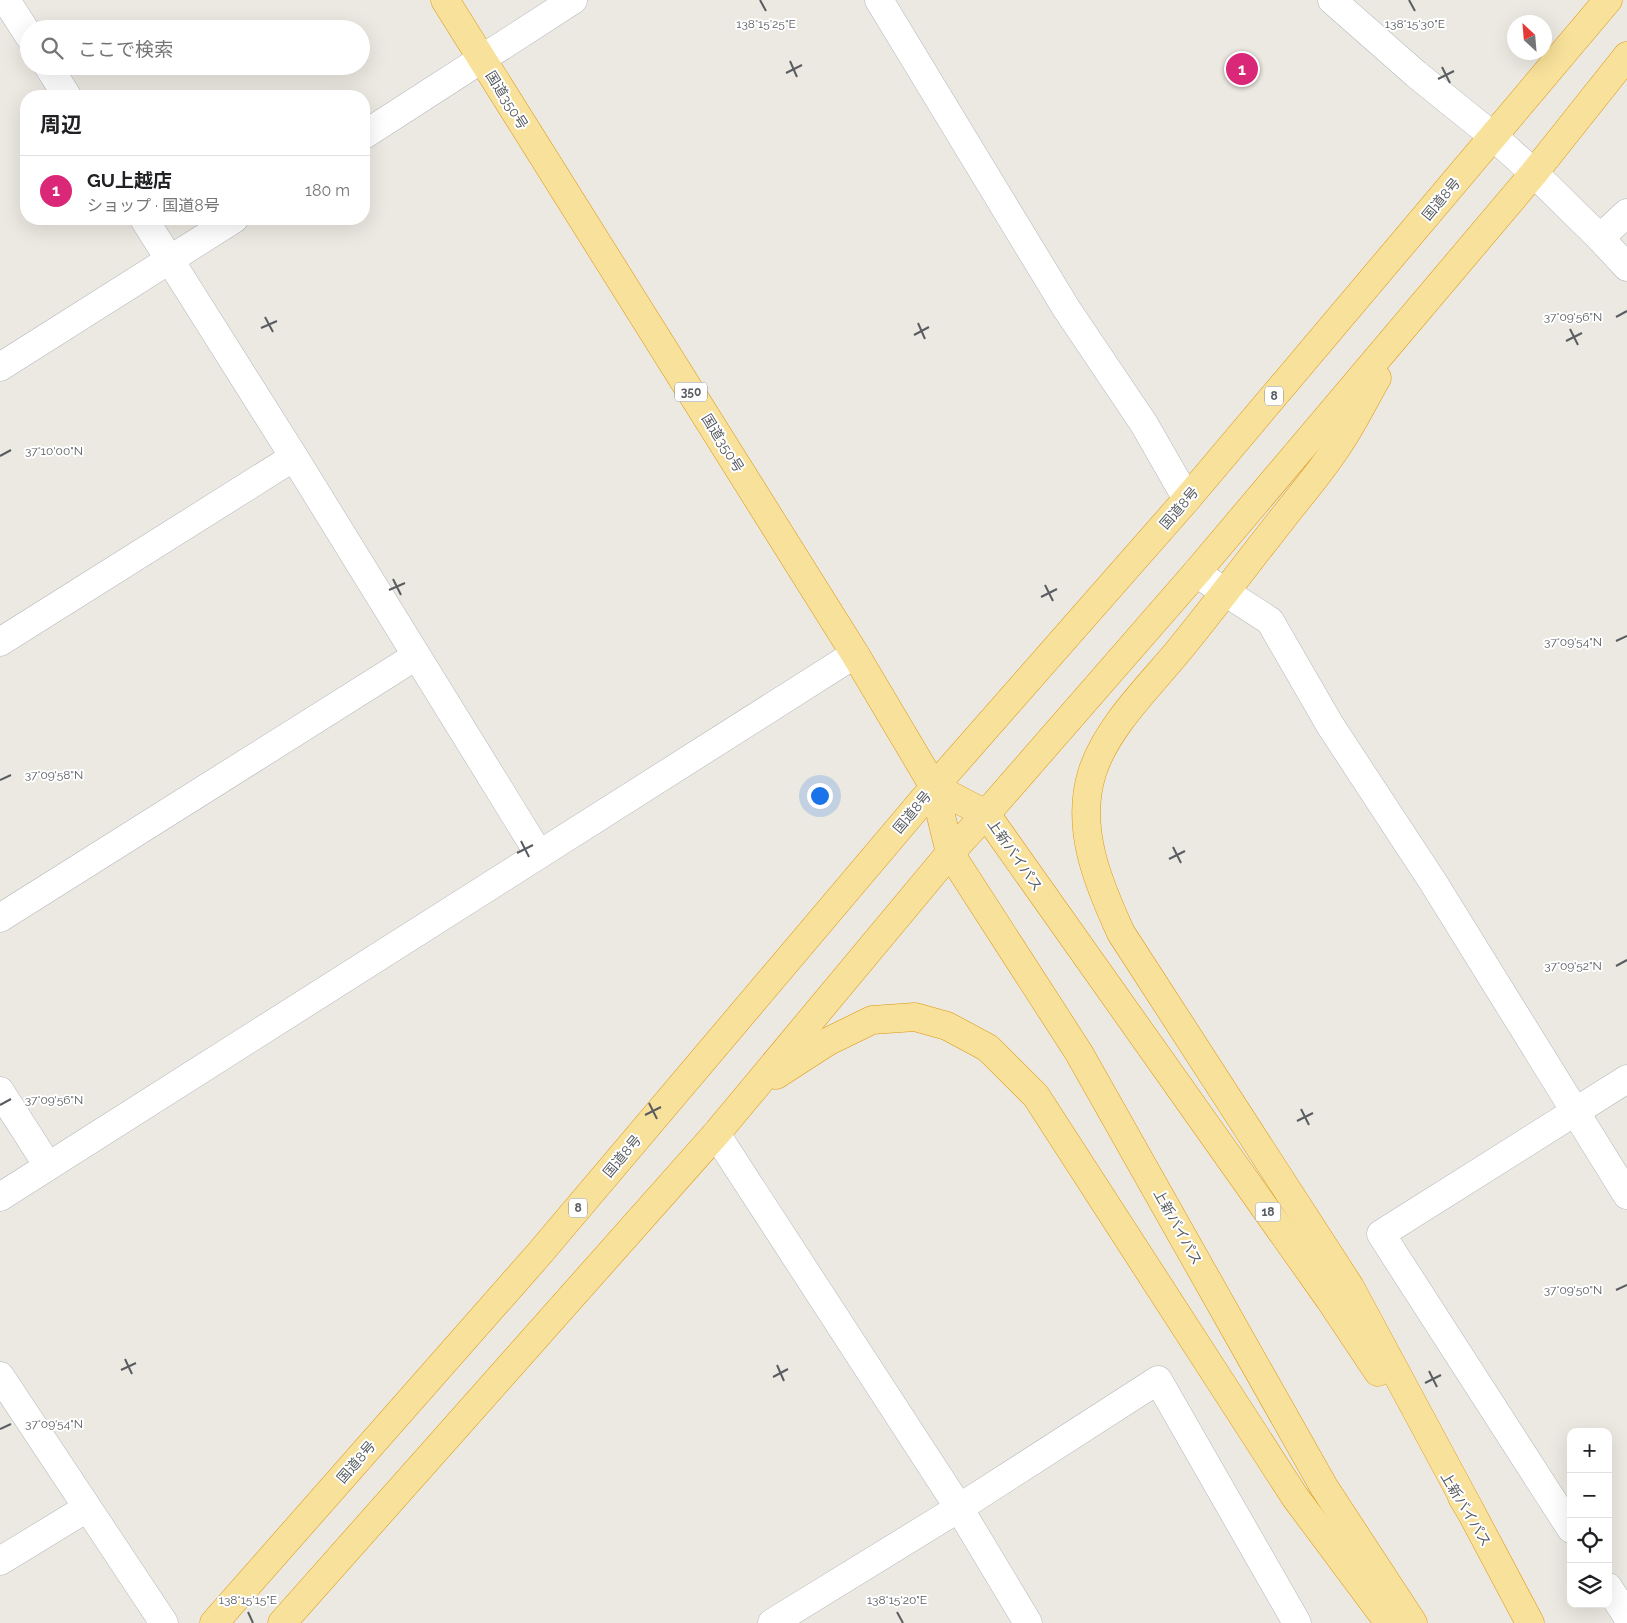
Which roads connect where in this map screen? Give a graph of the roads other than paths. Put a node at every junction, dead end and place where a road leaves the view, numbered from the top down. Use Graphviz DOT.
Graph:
graph roads {
  1 [pos="6,0"];
  2 [pos="445,0"];
  3 [pos="573,0"];
  4 [pos="880,0"];
  5 [pos="1332,0"];
  6 [pos="1608,0"];
  7 [pos="20,22"];
  8 [pos="1627,56"];
  9 [pos="481,58"];
  10 [pos="54,75"];
  11 [pos="63,90"];
  12 [pos="370,130"];
  13 [pos="1494,137"];
  14 [pos="1534,173"];
  15 [pos="1627,213"];
  16 [pos="148,225"];
  17 [pos="225,225"];
  18 [pos="1600,238"];
  19 [pos="170,260"];
  20 [pos="1627,267"];
  21 [pos="1411,318"];
  22 [pos="0,367"];
  23 [pos="294,457"];
  24 [pos="1187,500"];
  25 [pos="1196,572"];
  26 [pos="1225,592"];
  27 [pos="0,642"];
  28 [pos="855,654"];
  29 [pos="416,656"];
  30 [pos="934,787"];
  31 [pos="986,814"];
  32 [pos="950,853"];
  33 [pos="539,854"];
  34 [pos="0,918"];
  35 [pos="1627,1079"];
  36 [pos="0,1091"];
  37 [pos="752,1092"];
  38 [pos="1574,1112"];
  39 [pos="716,1134"];
  40 [pos="48,1166"];
  41 [pos="1627,1195"];
  42 [pos="0,1197"];
  43 [pos="1,1381"];
  44 [pos="87,1508"];
  45 [pos="959,1508"];
  46 [pos="1471,1512"];
  47 [pos="1567,1523"];
  48 [pos="0,1561"];
  49 [pos="1612,1593"];
  50 [pos="1627,1616"];
  51 [pos="164,1623"];
  52 [pos="214,1623"];
  53 [pos="282,1623"];
  54 [pos="772,1623"];
  55 [pos="1028,1623"];
  56 [pos="1296,1623"];
  57 [pos="1389,1623"];
  58 [pos="1413,1623"];
  59 [pos="1530,1623"];
  1 -- 7 [label="street"];
  2 -- 9 [label="highway, 国道350号 / 350"];
  3 -- 9 [label="street"];
  4 -- 24 [label="street"];
  5 -- 13 [label="street"];
  6 -- 13 [label="highway, 国道8号 / 8"];
  8 -- 14 [label="highway"];
  9 -- 12 [label="street"];
  9 -- 28 [label="highway, 国道350号 / 350"];
  10 -- 11 [label="street"];
  13 -- 14 [label="street"];
  13 -- 24 [label="highway, 国道8号 / 8"];
  14 -- 18 [label="street"];
  14 -- 21 [label="highway"];
  15 -- 18 [label="street"];
  16 -- 19 [label="street"];
  17 -- 19 [label="street"];
  18 -- 20 [label="street"];
  19 -- 22 [label="street"];
  19 -- 23 [label="street"];
  21 -- 25 [label="highway"];
  21 -- 26 [label="highway"];
  23 -- 27 [label="street"];
  23 -- 29 [label="street"];
  24 -- 30 [label="highway, 国道8号 / 8"];
  25 -- 26 [label="street"];
  25 -- 31 [label="highway"];
  26 -- 38 [label="street"];
  26 -- 46 [label="highway"];
  28 -- 30 [label="highway, 国道350号 / 350"];
  28 -- 33 [label="street"];
  29 -- 33 [label="street"];
  29 -- 34 [label="street"];
  30 -- 31 [label="highway, 上新バイパス / 18"];
  30 -- 32 [label="highway, 上新バイパス"];
  30 -- 52 [label="highway, 国道8号 / 8"];
  31 -- 32 [label="highway"];
  31 -- 46 [label="highway, 上新バイパス / 18"];
  32 -- 37 [label="highway"];
  32 -- 58 [label="highway, 上新バイパス"];
  33 -- 40 [label="street"];
  35 -- 38 [label="street"];
  36 -- 40 [label="street"];
  37 -- 39 [label="highway"];
  37 -- 57 [label="highway"];
  38 -- 41 [label="street"];
  38 -- 47 [label="street"];
  39 -- 45 [label="street"];
  39 -- 53 [label="highway"];
  40 -- 42 [label="street"];
  43 -- 44 [label="street"];
  44 -- 48 [label="street"];
  44 -- 51 [label="street"];
  45 -- 54 [label="street"];
  45 -- 55 [label="street"];
  45 -- 56 [label="street"];
  46 -- 59 [label="highway, 上新バイパス / 18"];
  49 -- 50 [label="street"];
}
